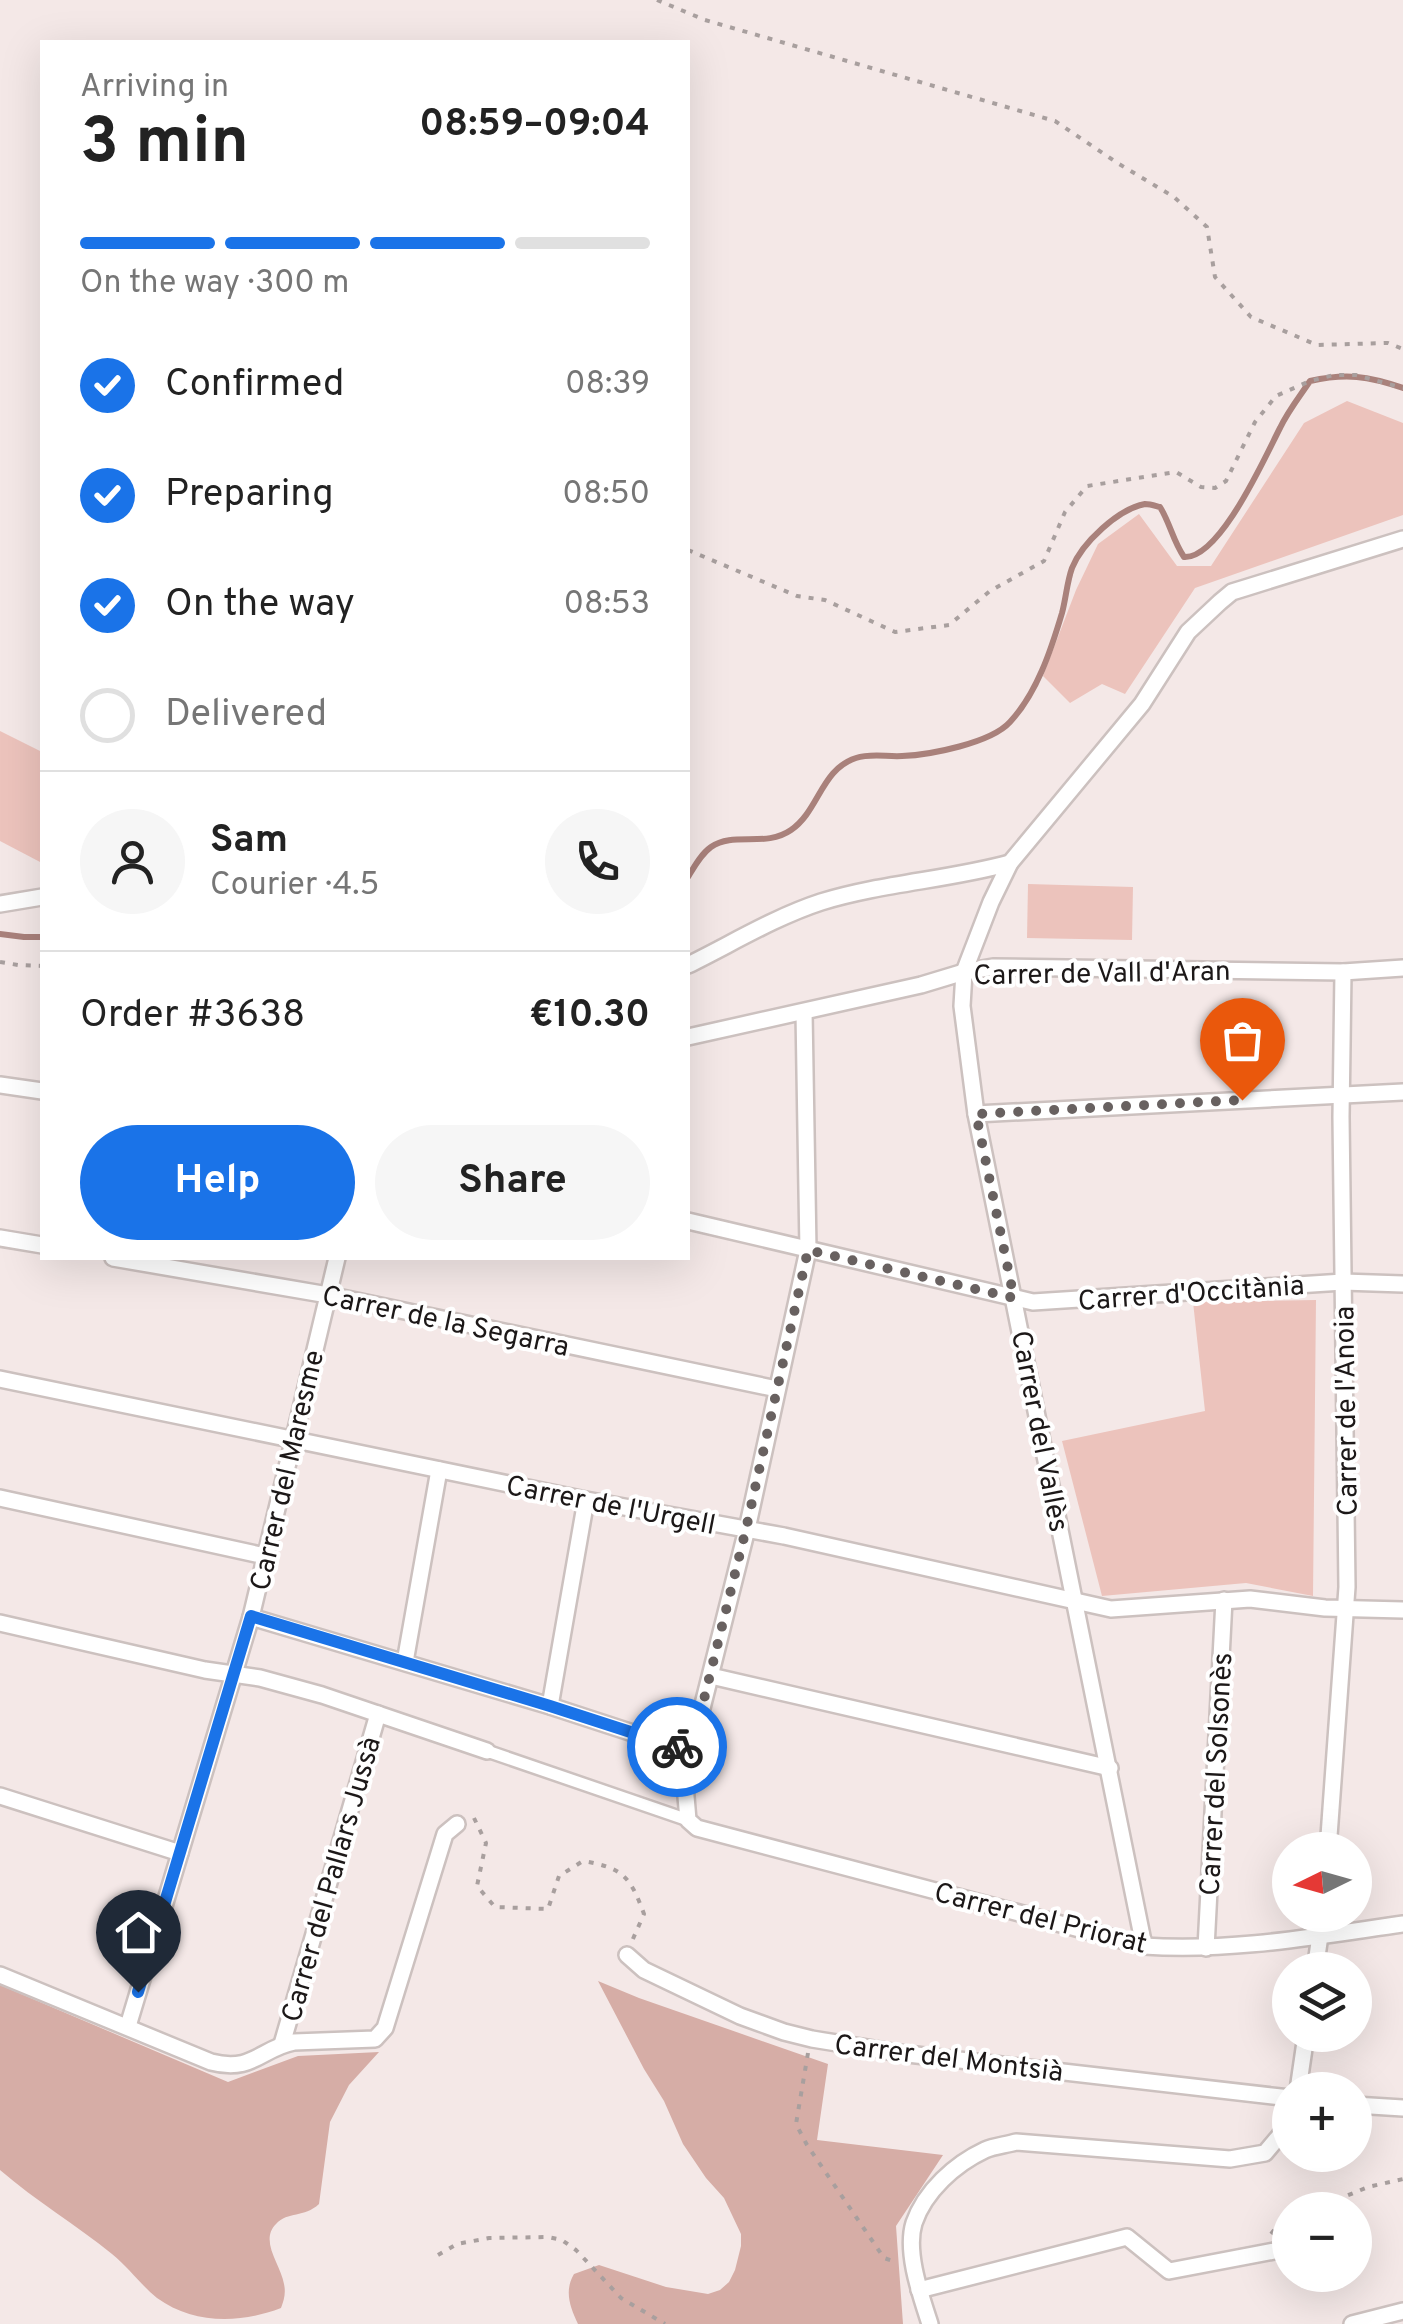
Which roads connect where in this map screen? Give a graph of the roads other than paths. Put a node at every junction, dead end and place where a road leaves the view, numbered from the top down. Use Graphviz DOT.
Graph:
graph roads {
  1 [pos="1403,539"];
  2 [pos="1010,863"];
  3 [pos="40,897"];
  4 [pos="0,904"];
  5 [pos="690,964"];
  6 [pos="1403,968"];
  7 [pos="964,972"];
  8 [pos="1343,972"];
  9 [pos="804,1012"];
  10 [pos="690,1037"];
  11 [pos="0,1085"];
  12 [pos="40,1092"];
  13 [pos="1403,1092"];
  14 [pos="1342,1095"];
  15 [pos="976,1114"];
  16 [pos="690,1221"];
  17 [pos="0,1238"];
  18 [pos="40,1245"];
  19 [pos="808,1250"];
  20 [pos="125,1260"];
  21 [pos="336,1260"];
  22 [pos="1343,1282"];
  23 [pos="1403,1284"];
  24 [pos="328,1295"];
  25 [pos="1014,1298"];
  26 [pos="0,1379"];
  27 [pos="778,1389"];
  28 [pos="294,1439"];
  29 [pos="439,1470"];
  30 [pos="0,1498"];
  31 [pos="586,1500"];
  32 [pos="746,1529"];
  33 [pos="265,1556"];
  34 [pos="1224,1600"];
  35 [pos="1076,1602"];
  36 [pos="1346,1608"];
  37 [pos="1403,1610"];
  38 [pos="251,1616"];
  39 [pos="0,1623"];
  40 [pos="405,1662"];
  41 [pos="233,1674"];
  42 [pos="711,1676"];
  43 [pos="550,1706"];
  44 [pos="378,1714"];
  45 [pos="487,1751"];
  46 [pos="691,1752"];
  47 [pos="1110,1768"];
  48 [pos="0,1796"];
  49 [pos="462,1817"];
  50 [pos="688,1820"];
  51 [pos="1329,1832"];
  52 [pos="180,1853"];
  53 [pos="1403,1924"];
  54 [pos="1320,1932"];
  55 [pos="1319,1936"];
  56 [pos="1144,1946"];
  57 [pos="1206,1948"];
  58 [pos="1317,1952"];
  59 [pos="627,1955"];
  60 [pos="0,1975"];
  61 [pos="128,2026"];
  62 [pos="282,2044"];
  63 [pos="1272,2096"];
  64 [pos="1372,2106"];
  65 [pos="1403,2108"];
  66 [pos="1272,2145"];
  67 [pos="1272,2251"];
  68 [pos="919,2290"];
  69 [pos="1403,2311"];
  70 [pos="930,2324"];
  71 [pos="1352,2324"];
  1 -- 2 [label="street, Carrer del Vallès"];
  2 -- 5 [label="street"];
  2 -- 7 [label="street, Carrer del Vallès"];
  3 -- 4 [label="street"];
  6 -- 8 [label="street, Carrer de Vall d'Aran"];
  7 -- 8 [label="street, Carrer de Vall d'Aran"];
  7 -- 9 [label="street, Carrer de Vall d'Aran"];
  7 -- 15 [label="street, Carrer del Vallès"];
  8 -- 14 [label="street, Carrer de l'Anoia"];
  9 -- 10 [label="street, Carrer de Vall d'Aran"];
  9 -- 19 [label="street"];
  11 -- 12 [label="street"];
  13 -- 14 [label="street"];
  14 -- 15 [label="street"];
  14 -- 22 [label="street, Carrer de l'Anoia"];
  15 -- 25 [label="street, Carrer del Vallès"];
  16 -- 19 [label="street, Carrer d'Occitània"];
  17 -- 18 [label="street"];
  19 -- 25 [label="street, Carrer d'Occitània"];
  19 -- 27 [label="street"];
  20 -- 24 [label="street, Carrer de la Segarra"];
  21 -- 24 [label="street, Carrer del Maresme"];
  22 -- 23 [label="street, Carrer d'Occitània"];
  22 -- 25 [label="street, Carrer d'Occitània"];
  22 -- 36 [label="street, Carrer de l'Anoia"];
  24 -- 27 [label="street, Carrer de la Segarra"];
  24 -- 28 [label="street, Carrer del Maresme"];
  25 -- 35 [label="street, Carrer del Vallès"];
  26 -- 28 [label="street, Carrer de l'Urgell"];
  27 -- 32 [label="street"];
  28 -- 29 [label="street, Carrer de l'Urgell"];
  28 -- 33 [label="street, Carrer del Maresme"];
  29 -- 31 [label="street, Carrer de l'Urgell"];
  29 -- 40 [label="street"];
  30 -- 33 [label="street"];
  31 -- 32 [label="street, Carrer de l'Urgell"];
  31 -- 43 [label="street"];
  32 -- 35 [label="street, Carrer de l'Urgell"];
  32 -- 42 [label="street"];
  33 -- 38 [label="street, Carrer del Maresme"];
  34 -- 35 [label="street, Carrer de l'Urgell"];
  34 -- 36 [label="street, Carrer de l'Urgell"];
  34 -- 57 [label="street, Carrer del Solsonès"];
  35 -- 47 [label="street, Carrer del Vallès"];
  36 -- 37 [label="street, Carrer de l'Urgell"];
  36 -- 51 [label="street, Carrer de l'Anoia"];
  38 -- 40 [label="street"];
  38 -- 41 [label="street, Carrer del Maresme"];
  39 -- 41 [label="street"];
  40 -- 43 [label="street"];
  41 -- 44 [label="street"];
  41 -- 52 [label="street, Carrer del Maresme"];
  42 -- 46 [label="street"];
  42 -- 47 [label="street"];
  43 -- 46 [label="street"];
  44 -- 45 [label="street"];
  44 -- 62 [label="street, Carrer del Pallars Jussà"];
  45 -- 50 [label="street"];
  46 -- 50 [label="street"];
  47 -- 56 [label="street, Carrer del Vallès"];
  48 -- 52 [label="street"];
  49 -- 62 [label="street"];
  50 -- 56 [label="street, Carrer del Priorat"];
  52 -- 61 [label="street, Carrer del Maresme"];
  53 -- 55 [label="street, Carrer del Priorat"];
  54 -- 55 [label="street"];
  55 -- 57 [label="street, Carrer del Priorat"];
  55 -- 58 [label="street"];
  56 -- 57 [label="street, Carrer del Priorat"];
  59 -- 63 [label="street, Carrer del Montsià"];
  60 -- 61 [label="street"];
  61 -- 62 [label="street"];
  64 -- 65 [label="street"];
  66 -- 68 [label="street"];
  67 -- 68 [label="street"];
  68 -- 70 [label="street"];
  69 -- 71 [label="street"];
}
